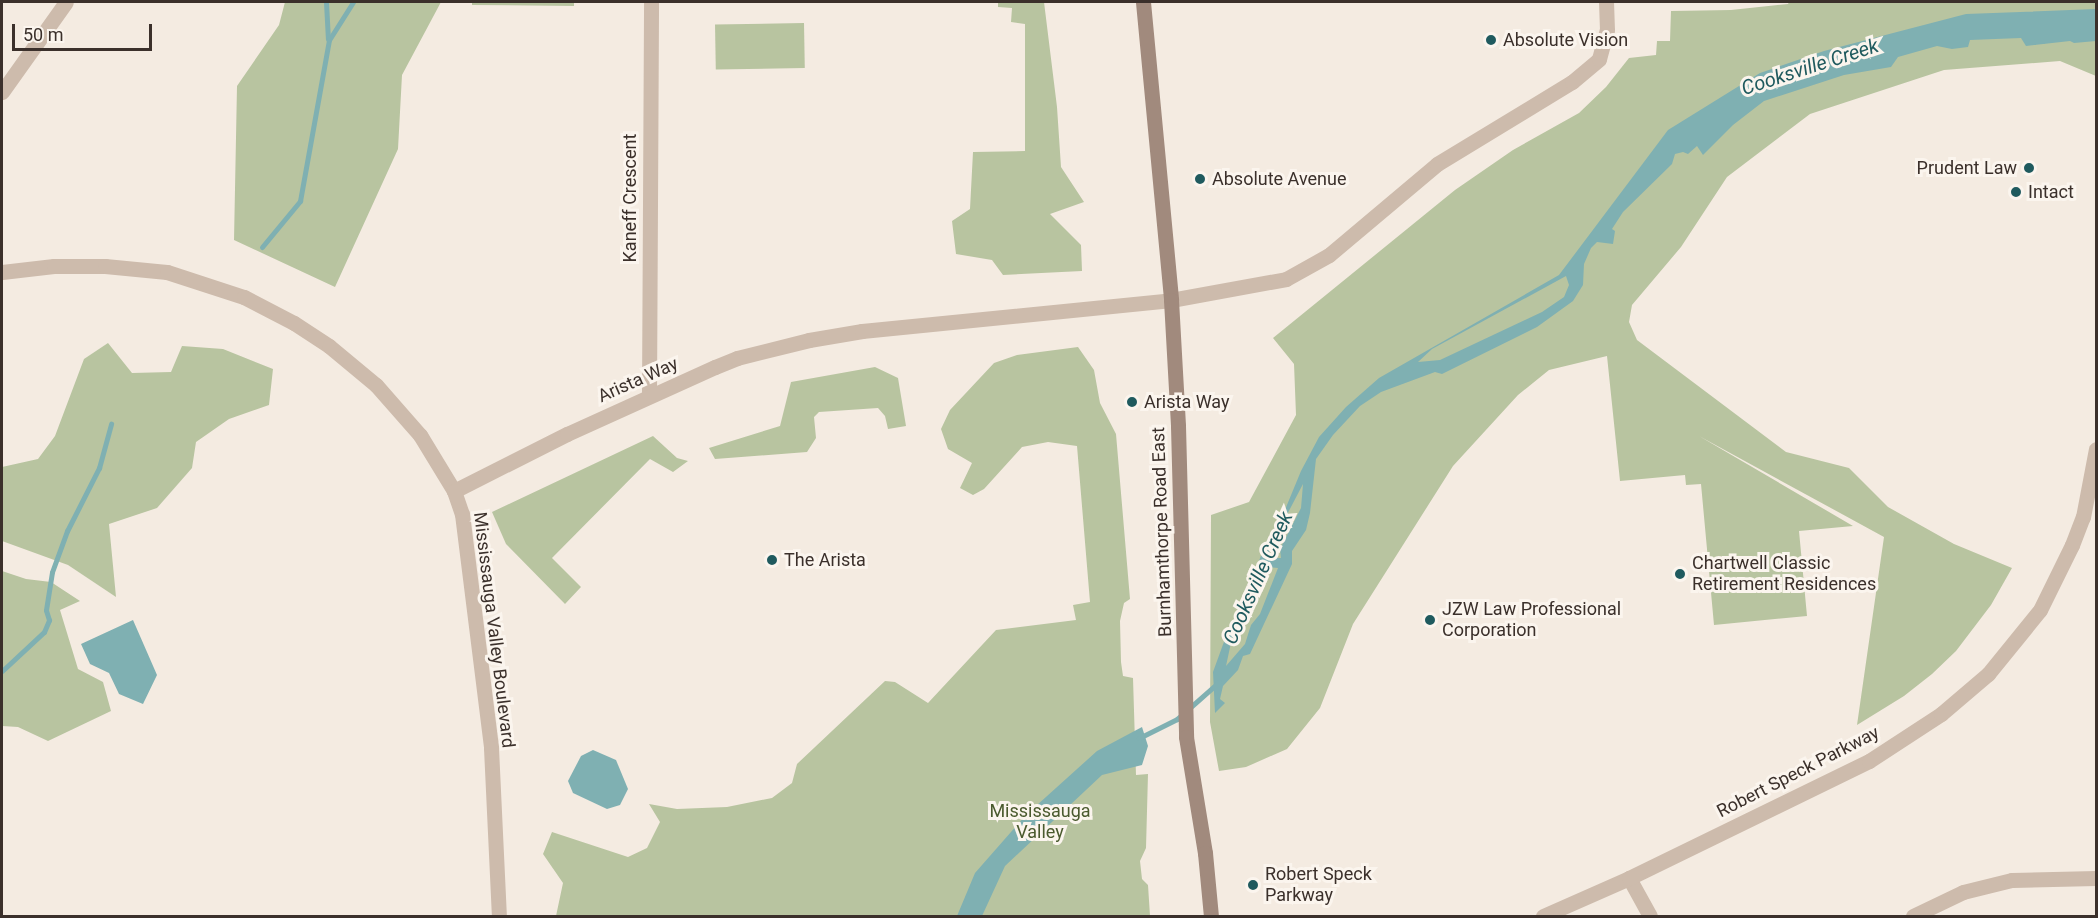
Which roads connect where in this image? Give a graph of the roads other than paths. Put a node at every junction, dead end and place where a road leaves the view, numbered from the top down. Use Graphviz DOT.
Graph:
graph roads {
  1 [pos="66,2"];
  2 [pos="651,2"];
  3 [pos="1143,2"];
  4 [pos="1606,2"];
  5 [pos="2,92"];
  6 [pos="2,272"];
  7 [pos="1171,300"];
  8 [pos="649,395"];
  9 [pos="2097,449"];
  10 [pos="454,491"];
  11 [pos="2097,500"];
  12 [pos="2083,517"];
  13 [pos="1629,878"];
  14 [pos="2097,878"];
  15 [pos="1946,909"];
  16 [pos="499,916"];
  17 [pos="1211,916"];
  18 [pos="1544,916"];
  19 [pos="1650,916"];
  20 [pos="1913,916"];
  1 -- 5 [label="street"];
  2 -- 8 [label="street, Kaneff Crescent"];
  3 -- 7 [label="main road, Burnhamthorpe Road East"];
  4 -- 7 [label="street"];
  6 -- 10 [label="street, Mississauga Valley Boulevard"];
  7 -- 8 [label="street, Arista Way"];
  7 -- 17 [label="main road, Burnhamthorpe Road East"];
  8 -- 10 [label="street, Arista Way"];
  9 -- 12 [label="street, Robert Speck Parkway"];
  10 -- 16 [label="street, Mississauga Valley Boulevard"];
  11 -- 12 [label="street, Robert Speck Parkway"];
  12 -- 13 [label="street, Robert Speck Parkway"];
  13 -- 18 [label="street, Robert Speck Parkway"];
  13 -- 19 [label="street"];
  14 -- 15 [label="street"];
  15 -- 20 [label="street"];
}
